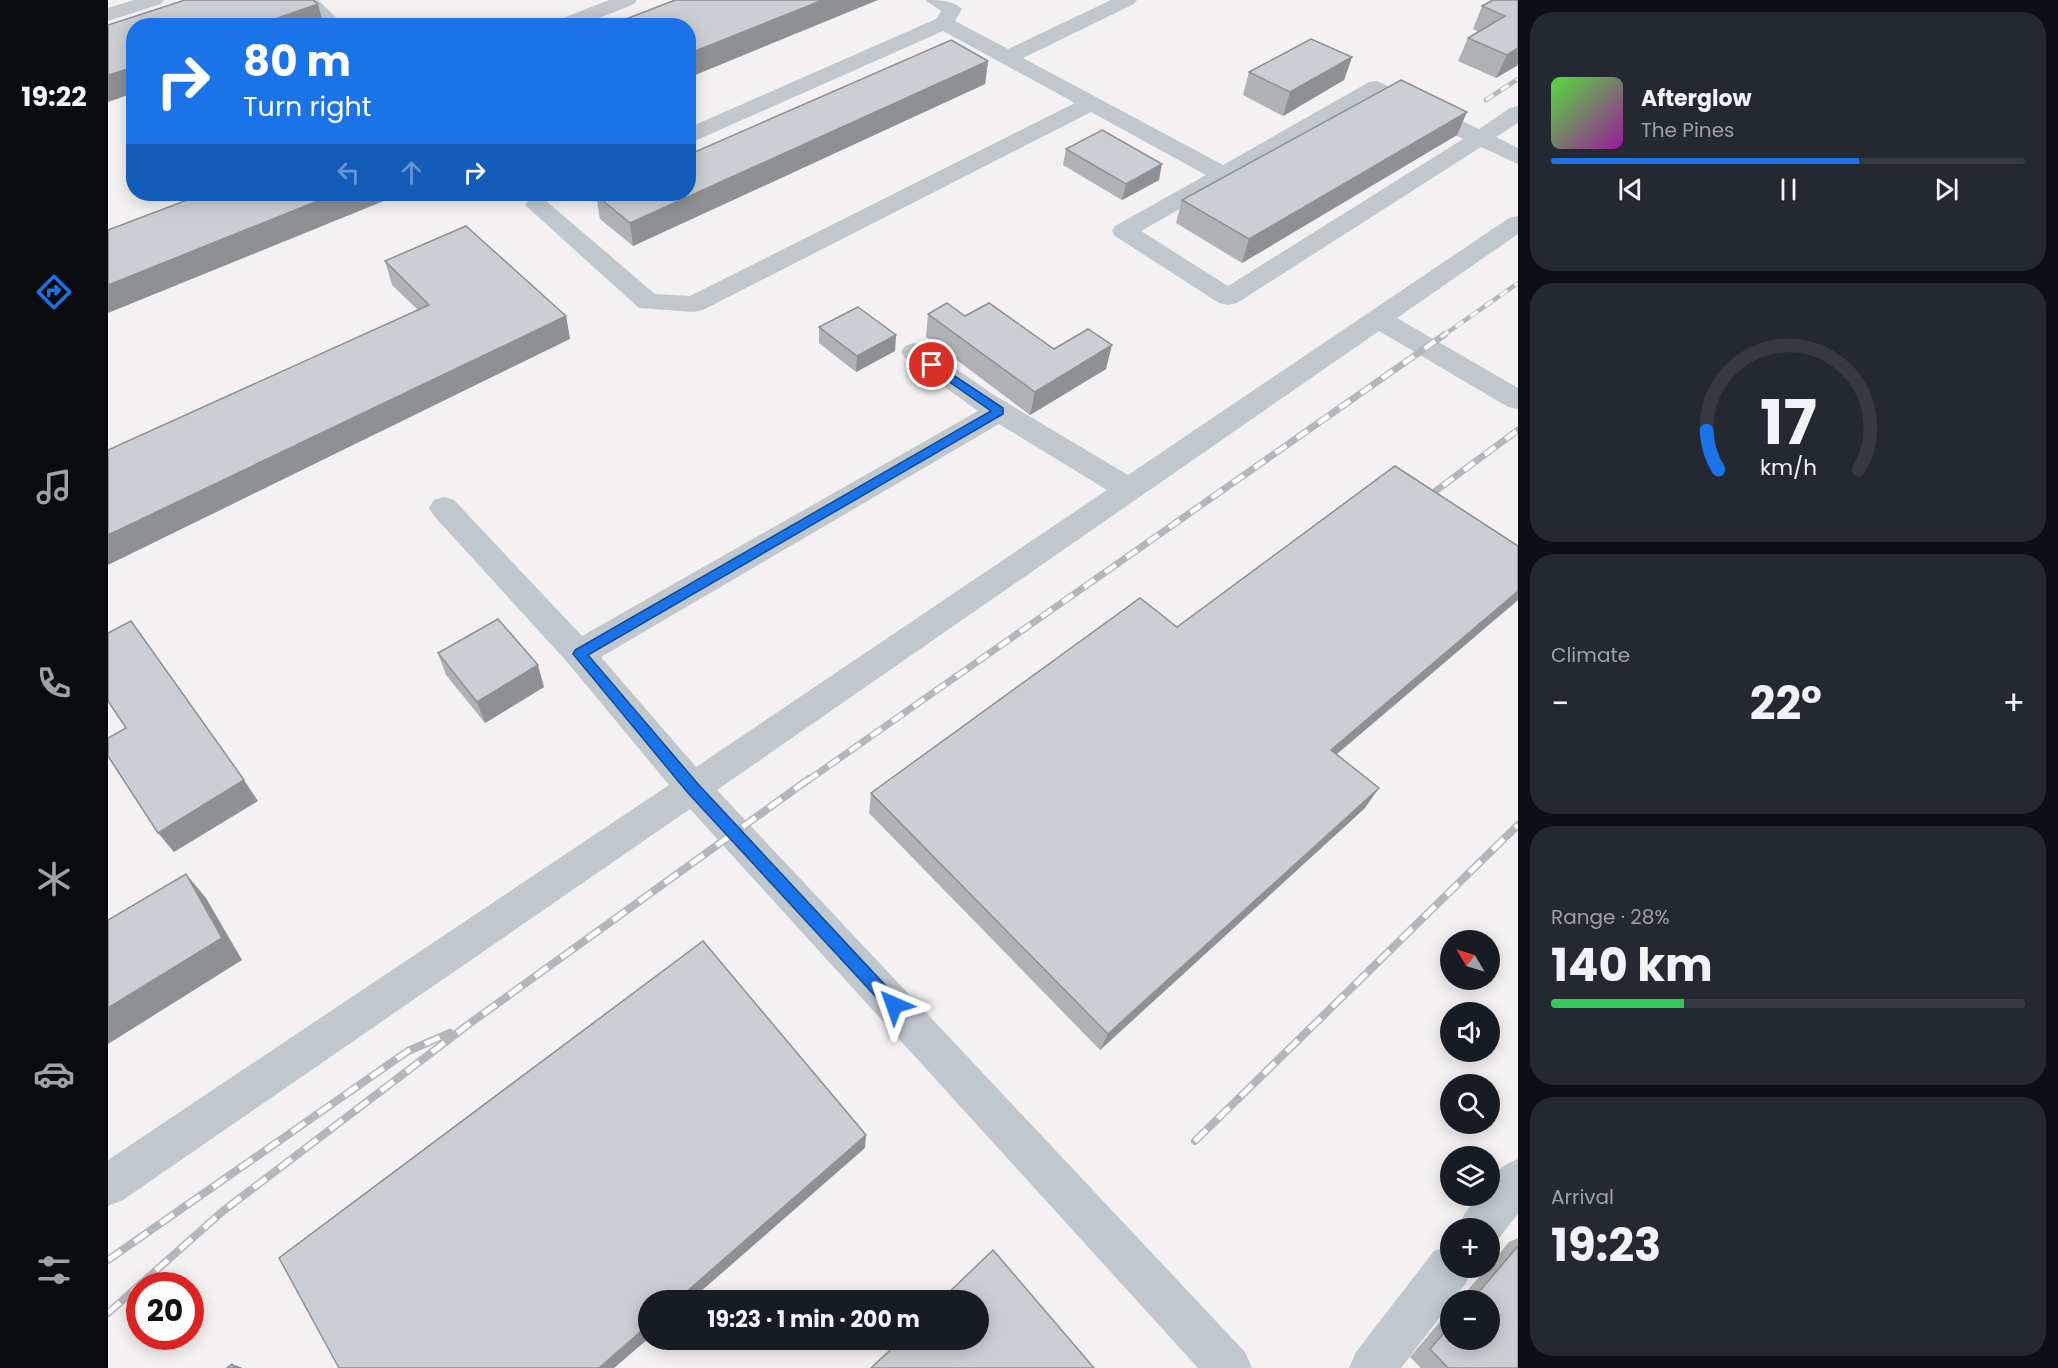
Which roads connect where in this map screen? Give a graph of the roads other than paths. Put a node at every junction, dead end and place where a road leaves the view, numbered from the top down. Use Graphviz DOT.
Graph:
graph roads {
  1 [pos="154,0"];
  2 [pos="306,0"];
  3 [pos="627,0"];
  4 [pos="974,0"];
  5 [pos="1126,0"];
  6 [pos="944,11"];
  7 [pos="108,15"];
  8 [pos="326,18"];
  9 [pos="581,18"];
  10 [pos="1008,57"];
  11 [pos="1091,103"];
  12 [pos="1518,113"];
  13 [pos="696,133"];
  14 [pos="1480,138"];
  15 [pos="1518,157"];
  16 [pos="1224,175"];
  17 [pos="533,201"];
  18 [pos="1518,223"];
  19 [pos="1377,318"];
  20 [pos="914,352"];
  21 [pos="1518,400"];
  22 [pos="999,411"];
  23 [pos="1128,489"];
  24 [pos="444,508"];
  25 [pos="579,654"];
  26 [pos="693,788"];
  27 [pos="1518,1180"];
  28 [pos="108,1185"];
  29 [pos="1488,1218"];
  30 [pos="1442,1278"];
  31 [pos="1229,1368"];
  32 [pos="1372,1368"];
  1 -- 7 [label="lane"];
  2 -- 8 [label="lane"];
  3 -- 9 [label="lane"];
  4 -- 6 [label="lane"];
  5 -- 10 [label="lane"];
  6 -- 10 [label="lane"];
  6 -- 13 [label="lane"];
  10 -- 11 [label="lane"];
  11 -- 16 [label="lane"];
  11 -- 17 [label="lane"];
  12 -- 14 [label="lane"];
  14 -- 15 [label="lane"];
  14 -- 16 [label="lane"];
  14 -- 16 [label="lane"];
  18 -- 19 [label="lane"];
  19 -- 21 [label="lane"];
  19 -- 23 [label="lane"];
  20 -- 22 [label="lane"];
  22 -- 23 [label="lane"];
  22 -- 25 [label="lane"];
  23 -- 26 [label="lane"];
  24 -- 25 [label="lane"];
  25 -- 26 [label="lane"];
  26 -- 28 [label="lane"];
  26 -- 31 [label="lane"];
  27 -- 29 [label="lane"];
  30 -- 32 [label="lane"];
}
